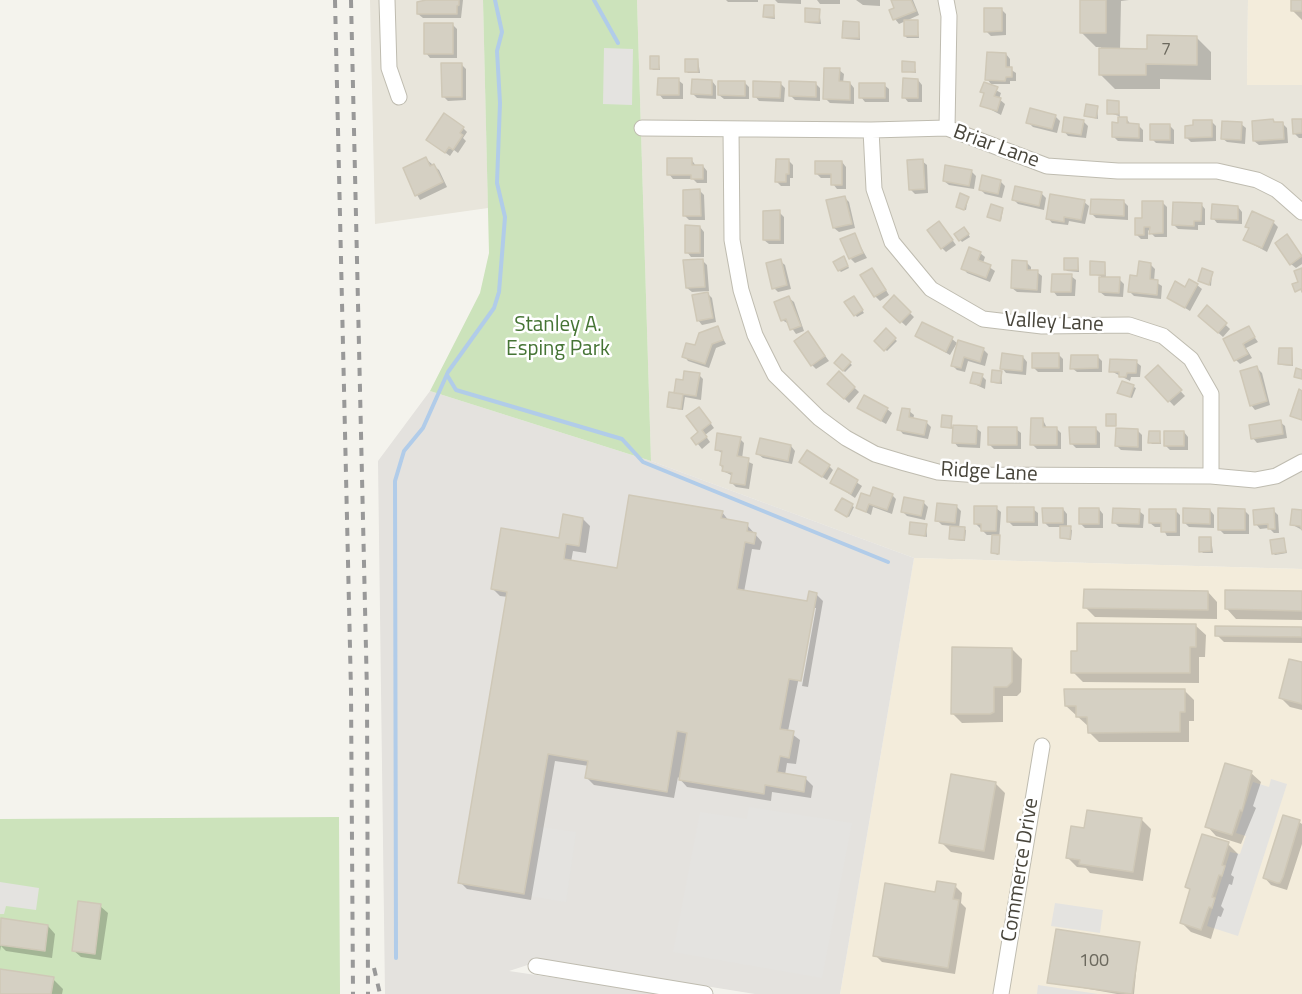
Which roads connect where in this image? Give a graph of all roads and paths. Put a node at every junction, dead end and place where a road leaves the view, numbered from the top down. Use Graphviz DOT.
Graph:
graph roads {
  1 [pos="387,0"];
  2 [pos="946,0"];
  3 [pos="399,97"];
  4 [pos="642,128"];
  5 [pos="947,128"];
  6 [pos="731,129"];
  7 [pos="872,130"];
  8 [pos="1302,212"];
  9 [pos="1302,462"];
  10 [pos="1211,476"];
  11 [pos="1042,746"];
  12 [pos="536,966"];
  13 [pos="705,994"];
  14 [pos="1001,994"];
  1 -- 3 [label="street"];
  2 -- 5 [label="street"];
  4 -- 6 [label="street, Briar Lane"];
  5 -- 7 [label="street, Briar Lane"];
  5 -- 8 [label="street, Briar Lane"];
  6 -- 7 [label="street, Briar Lane"];
  6 -- 10 [label="street, Ridge Lane"];
  7 -- 10 [label="street, Valley Lane"];
  9 -- 10 [label="street, Ridge Lane"];
  11 -- 14 [label="street, Commerce Drive"];
  12 -- 13 [label="street"];
}
